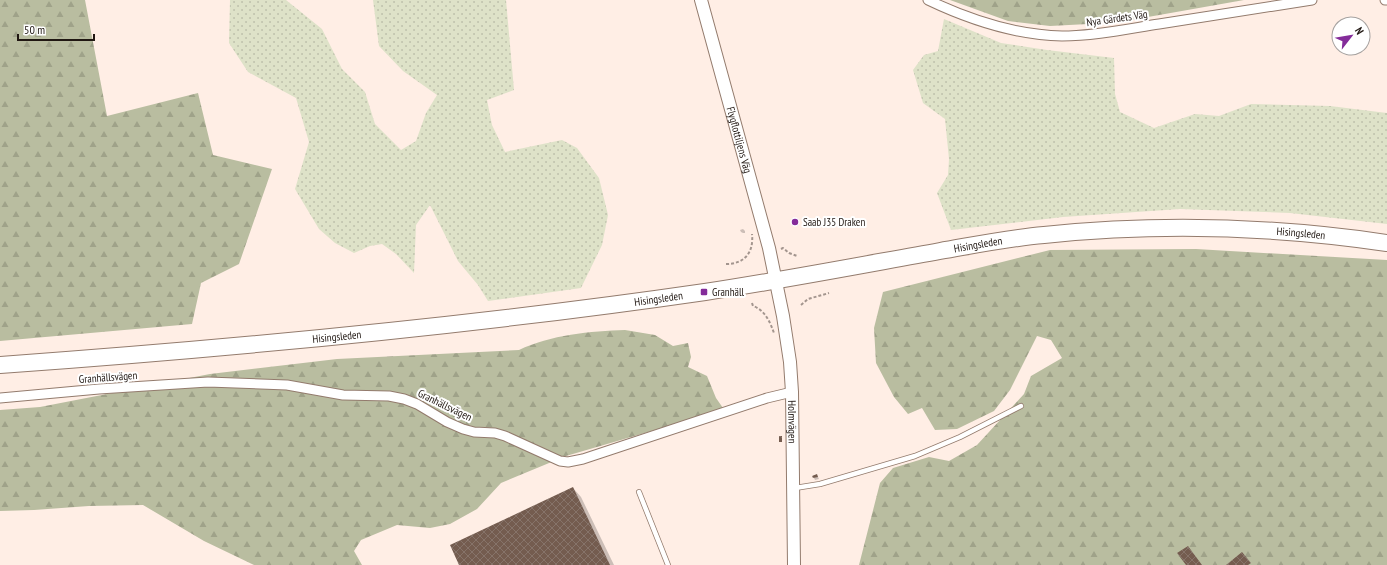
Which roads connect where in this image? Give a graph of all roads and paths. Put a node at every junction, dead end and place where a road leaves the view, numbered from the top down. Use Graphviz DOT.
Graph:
graph roads {
  1 [pos="701,0"];
  2 [pos="928,0"];
  3 [pos="1312,0"];
  4 [pos="752,234"];
  5 [pos="1387,243"];
  6 [pos="781,248"];
  7 [pos="797,256"];
  8 [pos="726,264"];
  9 [pos="776,281"];
  10 [pos="829,293"];
  11 [pos="752,303"];
  12 [pos="800,305"];
  13 [pos="775,337"];
  14 [pos="0,366"];
  15 [pos="792,392"];
  16 [pos="0,398"];
  17 [pos="1022,406"];
  18 [pos="793,489"];
  19 [pos="639,492"];
  20 [pos="668,565"];
  21 [pos="794,565"];
  1 -- 9 [label="street, Flygflottiljens Väg"];
  2 -- 3 [label="street, Nya Gärdets Väg"];
  4 -- 8 [label="path"];
  5 -- 9 [label="highway, Hisingsleden"];
  6 -- 7 [label="path"];
  9 -- 14 [label="highway, Hisingsleden"];
  9 -- 15 [label="street, Holmvägen"];
  10 -- 12 [label="path"];
  11 -- 13 [label="path"];
  15 -- 16 [label="street, Granhällsvägen"];
  15 -- 18 [label="street, Holmvägen"];
  17 -- 18 [label="lane"];
  18 -- 21 [label="street, Holmvägen"];
  19 -- 20 [label="lane"];
}
